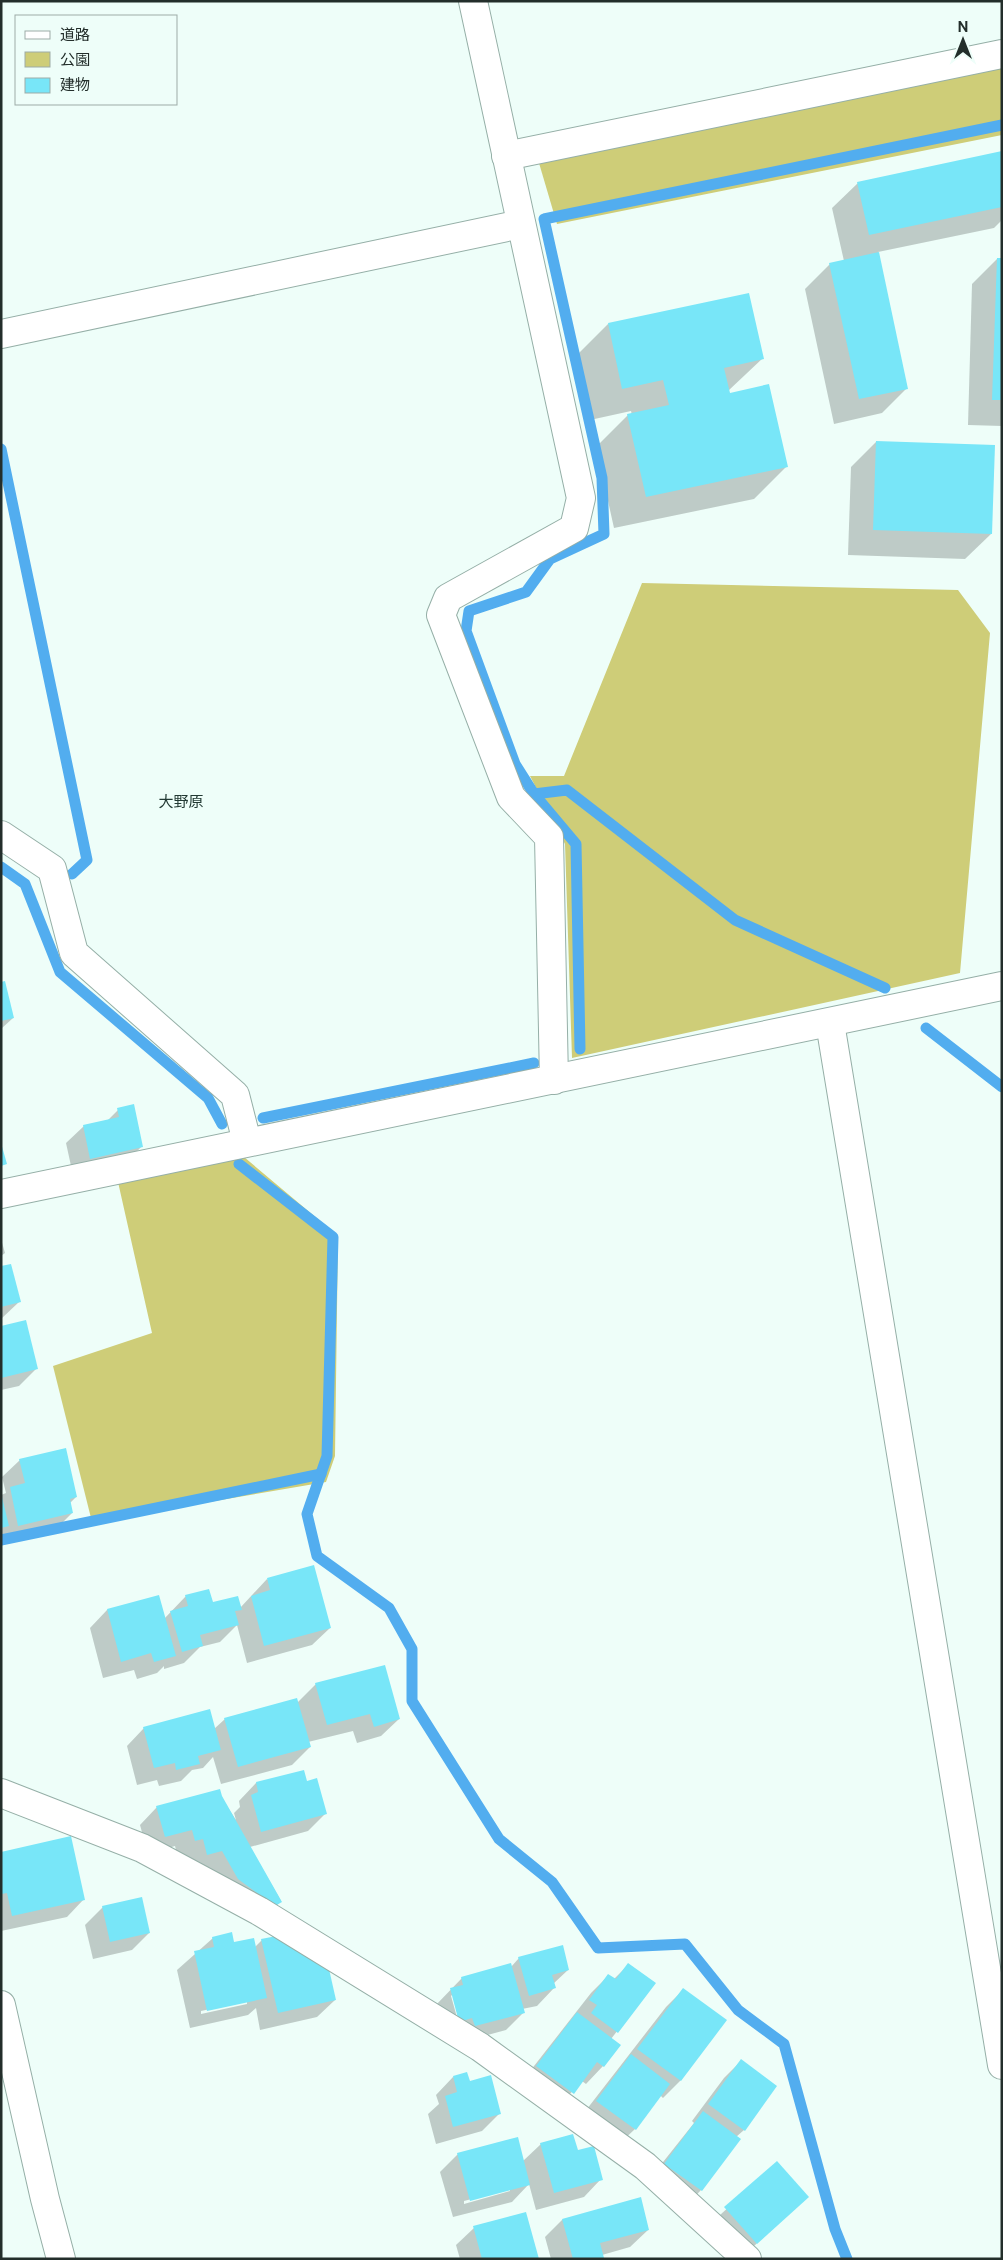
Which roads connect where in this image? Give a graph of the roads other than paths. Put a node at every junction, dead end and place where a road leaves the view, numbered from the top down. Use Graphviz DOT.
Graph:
graph roads {
  1 [pos="473,1"];
  2 [pos="1002,54"];
  3 [pos="506,156"];
  4 [pos="521,224"];
  5 [pos="1,334"];
  6 [pos="1,835"];
  7 [pos="1002,986"];
  8 [pos="830,1023"];
  9 [pos="554,1080"];
  10 [pos="248,1142"];
  11 [pos="1,1194"];
  12 [pos="1,1793"];
  13 [pos="1,2005"];
  14 [pos="1002,2065"];
  15 [pos="61,2259"];
  16 [pos="747,2259"];
  1 -- 3 [label="street"];
  2 -- 3 [label="street"];
  3 -- 4 [label="street"];
  4 -- 5 [label="street"];
  4 -- 9 [label="street"];
  6 -- 10 [label="street"];
  7 -- 8 [label="street"];
  8 -- 9 [label="street"];
  8 -- 14 [label="street"];
  9 -- 10 [label="street"];
  10 -- 11 [label="street"];
  12 -- 16 [label="street"];
  13 -- 15 [label="street"];
}
